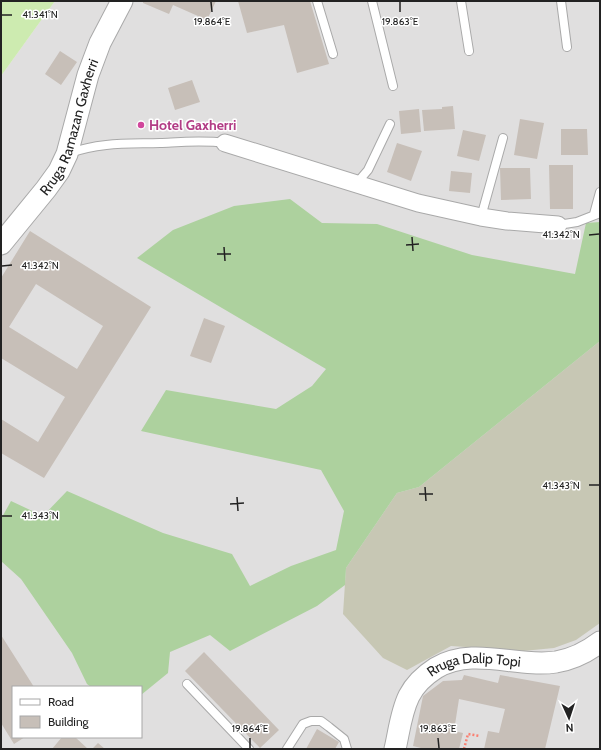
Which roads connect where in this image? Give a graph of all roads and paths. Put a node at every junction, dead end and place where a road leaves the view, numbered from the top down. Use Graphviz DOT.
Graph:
graph roads {
  1 [pos="122,1"];
  2 [pos="317,1"];
  3 [pos="372,1"];
  4 [pos="461,1"];
  5 [pos="561,1"];
  6 [pos="567,47"];
  7 [pos="469,51"];
  8 [pos="333,54"];
  9 [pos="393,86"];
  10 [pos="390,124"];
  11 [pos="503,138"];
  12 [pos="225,143"];
  13 [pos="67,154"];
  14 [pos="356,184"];
  15 [pos="600,192"];
  16 [pos="597,213"];
  17 [pos="481,217"];
  18 [pos="558,225"];
  19 [pos="1,244"];
  20 [pos="600,642"];
  21 [pos="187,684"];
  22 [pos="480,736"];
  23 [pos="249,749"];
  24 [pos="287,749"];
  25 [pos="347,749"];
  26 [pos="395,749"];
  27 [pos="464,749"];
  1 -- 13 [label="street, Rruga Ramazan Gaxherri"];
  2 -- 8 [label="lane"];
  3 -- 9 [label="lane"];
  4 -- 7 [label="lane"];
  5 -- 6 [label="lane"];
  10 -- 14 [label="lane"];
  11 -- 17 [label="lane"];
  12 -- 13 [label="lane"];
  12 -- 14 [label="street"];
  13 -- 19 [label="street, Rruga Ramazan Gaxherri"];
  14 -- 17 [label="street"];
  15 -- 16 [label="lane"];
  16 -- 18 [label="lane"];
  17 -- 18 [label="street"];
  20 -- 26 [label="street, Rruga Dalip Topi"];
  21 -- 23 [label="lane"];
  22 -- 27 [label="path"];
  24 -- 25 [label="lane"];
}
